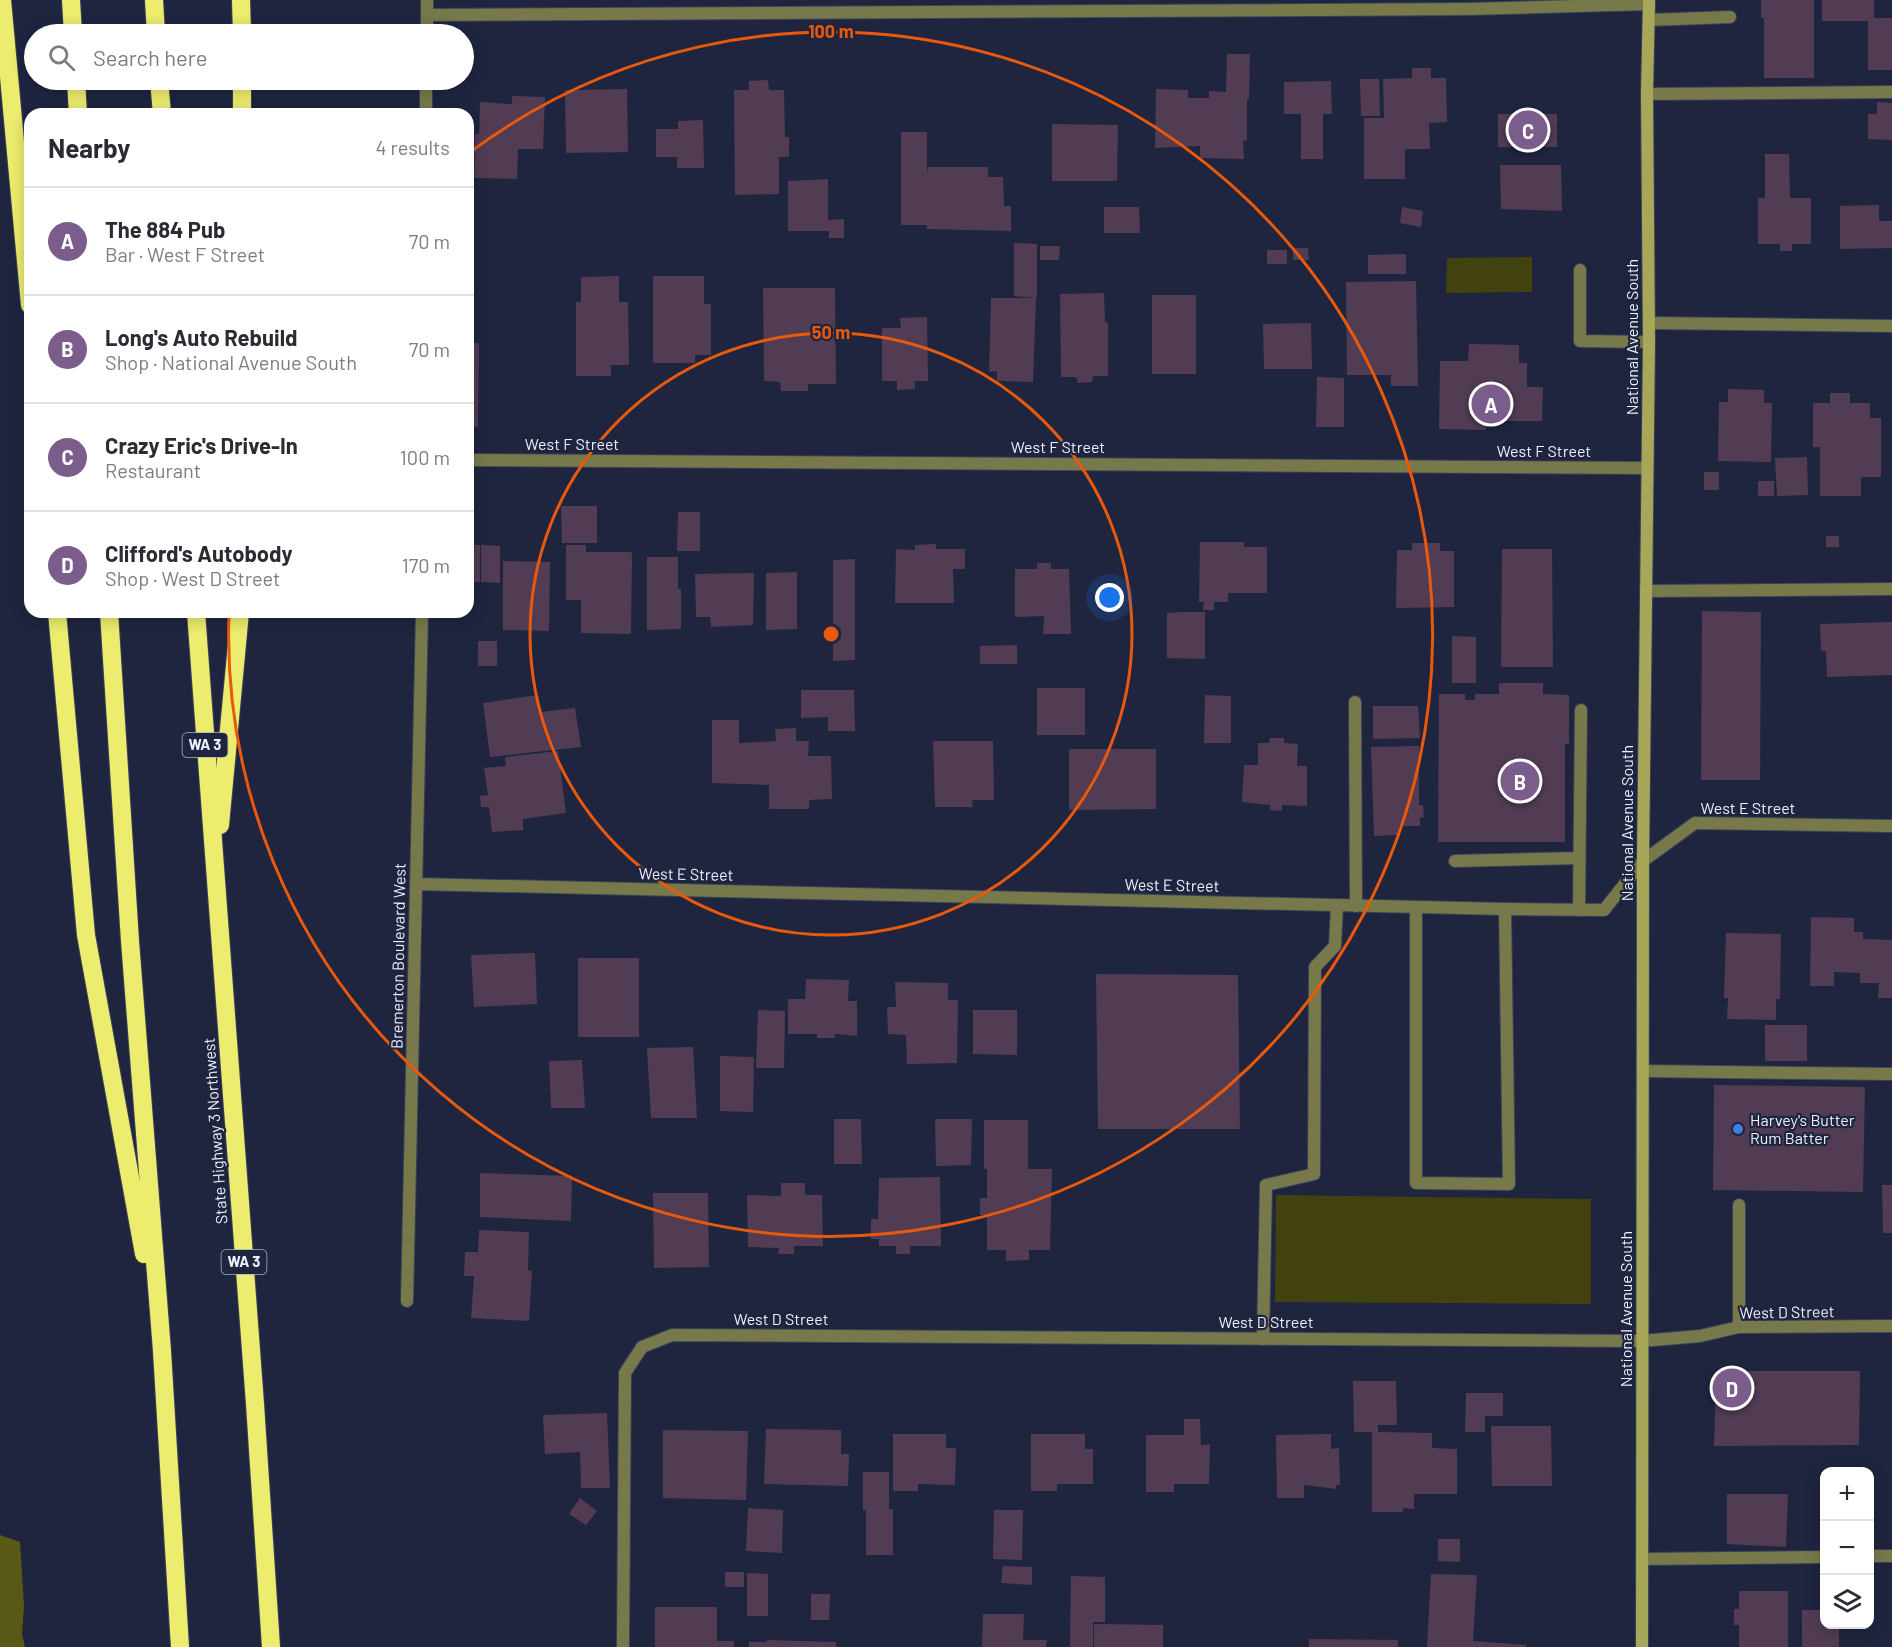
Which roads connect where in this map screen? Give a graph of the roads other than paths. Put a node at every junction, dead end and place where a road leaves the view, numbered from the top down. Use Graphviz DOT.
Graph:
graph roads {
  1 [pos="2,0"];
  2 [pos="71,0"];
  3 [pos="154,0"];
  4 [pos="241,0"];
  5 [pos="427,0"];
  6 [pos="1649,2"];
  7 [pos="427,15"];
  8 [pos="1730,17"];
  9 [pos="1649,20"];
  10 [pos="72,24"];
  11 [pos="155,24"];
  12 [pos="242,24"];
  13 [pos="427,24"];
  14 [pos="77,90"];
  15 [pos="160,90"];
  16 [pos="242,90"];
  17 [pos="426,90"];
  18 [pos="1892,92"];
  19 [pos="1647,94"];
  20 [pos="78,108"];
  21 [pos="161,108"];
  22 [pos="242,108"];
  23 [pos="426,108"];
  24 [pos="24,240"];
  25 [pos="1580,270"];
  26 [pos="1649,323"];
  27 [pos="1892,326"];
  28 [pos="1649,342"];
  29 [pos="474,460"];
  30 [pos="1647,468"];
  31 [pos="1892,589"];
  32 [pos="1646,591"];
  33 [pos="58,618"];
  34 [pos="109,618"];
  35 [pos="196,618"];
  36 [pos="239,618"];
  37 [pos="422,618"];
  38 [pos="1355,702"];
  39 [pos="1581,710"];
  40 [pos="1892,826"];
  41 [pos="1579,858"];
  42 [pos="1455,861"];
  43 [pos="1643,861"];
  44 [pos="215,878"];
  45 [pos="416,884"];
  46 [pos="1337,905"];
  47 [pos="1356,906"];
  48 [pos="1416,907"];
  49 [pos="1505,909"];
  50 [pos="1579,910"];
  51 [pos="1643,1071"];
  52 [pos="1892,1074"];
  53 [pos="1739,1205"];
  54 [pos="407,1301"];
  55 [pos="1892,1326"];
  56 [pos="1739,1327"];
  57 [pos="1263,1339"];
  58 [pos="1642,1341"];
  59 [pos="162,1351"];
  60 [pos="1874,1556"];
  61 [pos="1892,1556"];
  62 [pos="1820,1557"];
  63 [pos="1643,1559"];
  64 [pos="180,1647"];
  65 [pos="271,1647"];
  66 [pos="623,1647"];
  67 [pos="1642,1647"];
  1 -- 24 [label="highway"];
  2 -- 10 [label="highway"];
  3 -- 11 [label="highway"];
  4 -- 12 [label="highway"];
  5 -- 7 [label="street"];
  6 -- 7 [label="street"];
  6 -- 9 [label="main road, National Avenue South"];
  7 -- 13 [label="street"];
  8 -- 9 [label="street"];
  9 -- 19 [label="main road, National Avenue South"];
  14 -- 20 [label="highway"];
  15 -- 21 [label="highway"];
  16 -- 22 [label="highway"];
  17 -- 23 [label="street"];
  18 -- 19 [label="street"];
  19 -- 26 [label="main road, National Avenue South"];
  25 -- 28 [label="street"];
  26 -- 27 [label="street"];
  26 -- 28 [label="main road, National Avenue South"];
  28 -- 30 [label="main road, National Avenue South"];
  29 -- 30 [label="street, West F Street"];
  30 -- 32 [label="main road, National Avenue South"];
  31 -- 32 [label="street"];
  32 -- 43 [label="main road, National Avenue South"];
  33 -- 59 [label="highway"];
  34 -- 59 [label="highway"];
  35 -- 44 [label="highway, State Highway 3 Northwest / WA 3"];
  36 -- 44 [label="highway"];
  37 -- 45 [label="street, Bremerton Boulevard West"];
  38 -- 47 [label="street"];
  39 -- 41 [label="street"];
  40 -- 43 [label="street, West E Street"];
  41 -- 42 [label="street"];
  41 -- 50 [label="street"];
  43 -- 50 [label="street, West E Street"];
  43 -- 51 [label="main road, National Avenue South"];
  44 -- 65 [label="highway, State Highway 3 Northwest / WA 3"];
  45 -- 46 [label="street, West E Street"];
  45 -- 54 [label="street, Bremerton Boulevard West"];
  46 -- 47 [label="street, West E Street"];
  46 -- 57 [label="street"];
  47 -- 48 [label="street, West E Street"];
  48 -- 49 [label="street, West E Street"];
  48 -- 49 [label="street"];
  49 -- 50 [label="street, West E Street"];
  51 -- 52 [label="street"];
  51 -- 58 [label="main road, National Avenue South"];
  53 -- 56 [label="street"];
  55 -- 56 [label="street, West D Street"];
  56 -- 58 [label="street, West D Street"];
  57 -- 58 [label="street, West D Street"];
  57 -- 66 [label="street, West D Street"];
  58 -- 63 [label="main road, National Avenue South"];
  59 -- 64 [label="highway"];
  60 -- 61 [label="street"];
  62 -- 63 [label="street"];
  63 -- 67 [label="main road, National Avenue South"];
}
